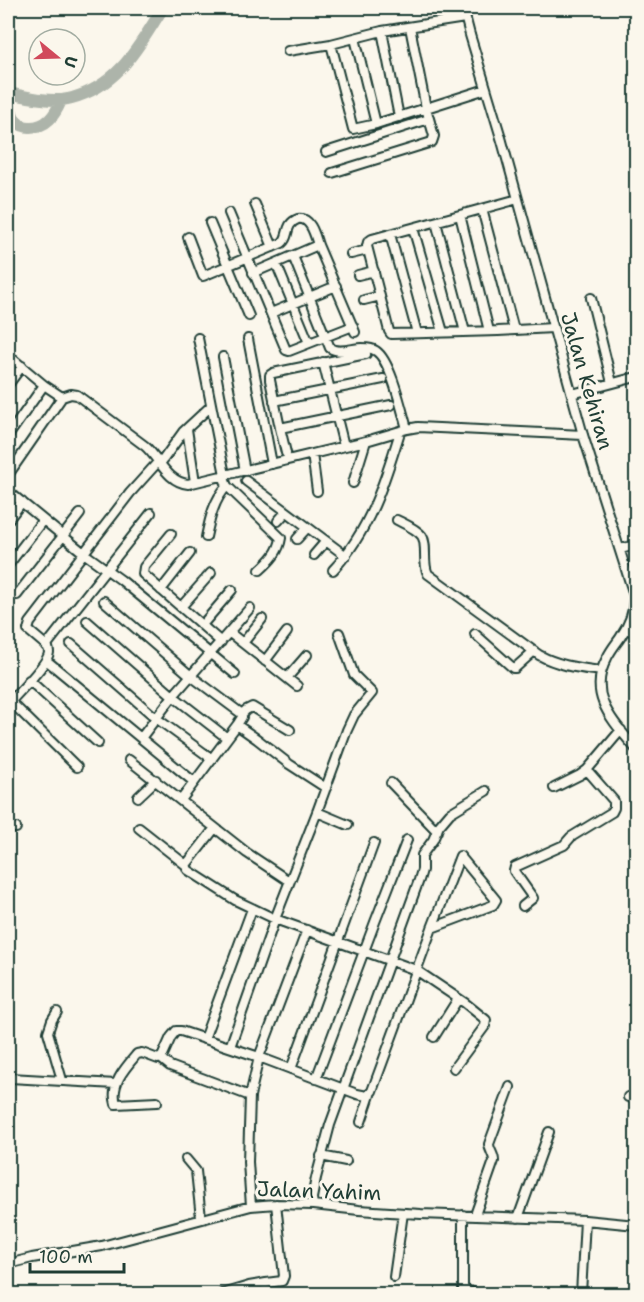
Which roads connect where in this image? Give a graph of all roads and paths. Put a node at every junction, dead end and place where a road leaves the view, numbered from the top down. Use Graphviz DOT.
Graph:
graph roads {
  1 [pos="463,8"];
  2 [pos="465,18"];
  3 [pos="410,27"];
  4 [pos="382,31"];
  5 [pos="355,38"];
  6 [pos="331,44"];
  7 [pos="288,51"];
  8 [pos="486,89"];
  9 [pos="426,108"];
  10 [pos="399,117"];
  11 [pos="429,119"];
  12 [pos="376,124"];
  13 [pos="326,152"];
  14 [pos="332,173"];
  15 [pos="518,199"];
  16 [pos="255,204"];
  17 [pos="482,209"];
  18 [pos="229,213"];
  19 [pos="460,215"];
  20 [pos="436,222"];
  21 [pos="210,224"];
  22 [pos="413,228"];
  23 [pos="390,234"];
  24 [pos="188,237"];
  25 [pos="318,245"];
  26 [pos="273,247"];
  27 [pos="368,250"];
  28 [pos="351,254"];
  29 [pos="293,256"];
  30 [pos="247,258"];
  31 [pos="276,263"];
  32 [pos="228,266"];
  33 [pos="374,271"];
  34 [pos="253,273"];
  35 [pos="357,275"];
  36 [pos="336,286"];
  37 [pos="381,296"];
  38 [pos="591,297"];
  39 [pos="310,298"];
  40 [pos="364,300"];
  41 [pos="294,305"];
  42 [pos="271,313"];
  43 [pos="249,316"];
  44 [pos="553,328"];
  45 [pos="514,330"];
  46 [pos="489,331"];
  47 [pos="443,332"];
  48 [pos="465,332"];
  49 [pos="417,333"];
  50 [pos="325,336"];
  51 [pos="198,338"];
  52 [pos="248,339"];
  53 [pos="309,343"];
  54 [pos="366,354"];
  55 [pos="8,355"];
  56 [pos="223,357"];
  57 [pos="323,362"];
  58 [pos="22,366"];
  59 [pos="636,377"];
  60 [pos="383,379"];
  61 [pos="612,383"];
  62 [pos="8,385"];
  63 [pos="44,386"];
  64 [pos="331,390"];
  65 [pos="572,394"];
  66 [pos="62,397"];
  67 [pos="274,401"];
  68 [pos="391,405"];
  69 [pos="212,406"];
  70 [pos="337,417"];
  71 [pos="280,428"];
  72 [pos="187,429"];
  73 [pos="404,430"];
  74 [pos="583,435"];
  75 [pos="8,436"];
  76 [pos="366,441"];
  77 [pos="344,446"];
  78 [pos="286,453"];
  79 [pos="312,454"];
  80 [pos="159,463"];
  81 [pos="272,464"];
  82 [pos="245,471"];
  83 [pos="8,475"];
  84 [pos="224,475"];
  85 [pos="246,481"];
  86 [pos="195,482"];
  87 [pos="353,483"];
  88 [pos="227,486"];
  89 [pos="8,491"];
  90 [pos="317,491"];
  91 [pos="22,502"];
  92 [pos="286,512"];
  93 [pos="151,513"];
  94 [pos="80,514"];
  95 [pos="8,520"];
  96 [pos="43,520"];
  97 [pos="397,520"];
  98 [pos="278,521"];
  99 [pos="307,528"];
  100 [pos="171,534"];
  101 [pos="63,536"];
  102 [pos="206,537"];
  103 [pos="297,539"];
  104 [pos="326,541"];
  105 [pos="636,545"];
  106 [pos="620,549"];
  107 [pos="190,553"];
  108 [pos="85,554"];
  109 [pos="314,555"];
  110 [pos="346,556"];
  111 [pos="9,564"];
  112 [pos="107,570"];
  113 [pos="260,570"];
  114 [pos="333,570"];
  115 [pos="211,573"];
  116 [pos="161,590"];
  117 [pos="232,590"];
  118 [pos="17,595"];
  119 [pos="104,601"];
  120 [pos="181,608"];
  121 [pos="250,608"];
  122 [pos="262,619"];
  123 [pos="87,621"];
  124 [pos="202,625"];
  125 [pos="626,629"];
  126 [pos="287,632"];
  127 [pos="230,633"];
  128 [pos="339,633"];
  129 [pos="636,633"];
  130 [pos="475,634"];
  131 [pos="221,642"];
  132 [pos="243,643"];
  133 [pos="71,644"];
  134 [pos="46,646"];
  135 [pos="534,651"];
  136 [pos="211,655"];
  137 [pos="307,655"];
  138 [pos="46,660"];
  139 [pos="265,661"];
  140 [pos="601,671"];
  141 [pos="235,674"];
  142 [pos="190,676"];
  143 [pos="287,678"];
  144 [pos="29,680"];
  145 [pos="297,686"];
  146 [pos="173,696"];
  147 [pos="9,703"];
  148 [pos="242,714"];
  149 [pos="156,718"];
  150 [pos="237,725"];
  151 [pos="290,730"];
  152 [pos="621,730"];
  153 [pos="141,738"];
  154 [pos="227,738"];
  155 [pos="98,743"];
  156 [pos="636,749"];
  157 [pos="212,759"];
  158 [pos="129,760"];
  159 [pos="77,767"];
  160 [pos="587,770"];
  161 [pos="156,780"];
  162 [pos="194,782"];
  163 [pos="391,783"];
  164 [pos="326,788"];
  165 [pos="554,788"];
  166 [pos="486,791"];
  167 [pos="138,797"];
  168 [pos="181,800"];
  169 [pos="317,812"];
  170 [pos="348,825"];
  171 [pos="139,828"];
  172 [pos="215,828"];
  173 [pos="437,831"];
  174 [pos="407,840"];
  175 [pos="374,843"];
  176 [pos="186,865"];
  177 [pos="289,882"];
  178 [pos="523,906"];
  179 [pos="252,909"];
  180 [pos="275,919"];
  181 [pos="432,928"];
  182 [pos="307,930"];
  183 [pos="338,942"];
  184 [pos="364,952"];
  185 [pos="390,961"];
  186 [pos="416,970"];
  187 [pos="458,999"];
  188 [pos="57,1012"];
  189 [pos="434,1037"];
  190 [pos="204,1039"];
  191 [pos="230,1047"];
  192 [pos="260,1057"];
  193 [pos="160,1058"];
  194 [pos="291,1068"];
  195 [pos="454,1068"];
  196 [pos="8,1072"];
  197 [pos="316,1079"];
  198 [pos="62,1080"];
  199 [pos="116,1084"];
  200 [pos="510,1087"];
  201 [pos="343,1088"];
  202 [pos="370,1095"];
  203 [pos="250,1096"];
  204 [pos="157,1102"];
  205 [pos="361,1122"];
  206 [pos="549,1132"];
  207 [pos="321,1156"];
  208 [pos="186,1159"];
  209 [pos="346,1161"];
  210 [pos="276,1204"];
  211 [pos="313,1205"];
  212 [pos="251,1206"];
  213 [pos="403,1213"];
  214 [pos="464,1215"];
  215 [pos="475,1215"];
  216 [pos="201,1218"];
  217 [pos="518,1218"];
  218 [pos="585,1220"];
  219 [pos="636,1225"];
  220 [pos="8,1264"];
  221 [pos="394,1276"];
  222 [pos="266,1283"];
  223 [pos="239,1292"];
  224 [pos="461,1292"];
  225 [pos="474,1293"];
  226 [pos="222,1294"];
  227 [pos="267,1294"];
  228 [pos="581,1294"];
  1 -- 2 [label="street, Jalan Kehiran"];
  2 -- 3 [label="street"];
  2 -- 8 [label="street, Jalan Kehiran"];
  3 -- 4 [label="street"];
  3 -- 9 [label="street"];
  4 -- 5 [label="street"];
  4 -- 10 [label="street"];
  5 -- 6 [label="street"];
  5 -- 12 [label="street"];
  6 -- 7 [label="street"];
  6 -- 12 [label="street"];
  8 -- 9 [label="street"];
  8 -- 15 [label="street, Jalan Kehiran"];
  9 -- 10 [label="street"];
  9 -- 11 [label="street"];
  10 -- 12 [label="street"];
  11 -- 13 [label="street"];
  11 -- 14 [label="street"];
  15 -- 17 [label="street"];
  15 -- 44 [label="street, Jalan Kehiran"];
  16 -- 26 [label="street"];
  17 -- 19 [label="street"];
  17 -- 45 [label="street"];
  18 -- 30 [label="street"];
  19 -- 20 [label="street"];
  19 -- 46 [label="street"];
  20 -- 22 [label="street"];
  20 -- 48 [label="street"];
  21 -- 32 [label="street"];
  22 -- 23 [label="street"];
  22 -- 47 [label="street"];
  23 -- 27 [label="street"];
  23 -- 49 [label="street"];
  24 -- 32 [label="street"];
  25 -- 26 [label="street"];
  25 -- 29 [label="street"];
  25 -- 36 [label="street"];
  26 -- 30 [label="street"];
  27 -- 28 [label="street"];
  27 -- 33 [label="street"];
  29 -- 31 [label="street"];
  29 -- 39 [label="street"];
  30 -- 32 [label="street"];
  30 -- 34 [label="street"];
  31 -- 34 [label="street"];
  31 -- 41 [label="street"];
  32 -- 43 [label="street"];
  33 -- 35 [label="street"];
  33 -- 37 [label="street"];
  34 -- 42 [label="street"];
  36 -- 39 [label="street"];
  36 -- 50 [label="street"];
  37 -- 40 [label="street"];
  37 -- 49 [label="street"];
  38 -- 61 [label="street"];
  39 -- 41 [label="street"];
  39 -- 50 [label="street"];
  41 -- 42 [label="street"];
  41 -- 53 [label="street"];
  42 -- 53 [label="street"];
  44 -- 45 [label="street"];
  44 -- 65 [label="street, Jalan Kehiran"];
  45 -- 46 [label="street"];
  46 -- 48 [label="street"];
  47 -- 48 [label="street"];
  47 -- 49 [label="street"];
  50 -- 53 [label="street"];
  50 -- 73 [label="street"];
  51 -- 69 [label="street"];
  52 -- 81 [label="street"];
  54 -- 57 [label="street"];
  55 -- 58 [label="street"];
  56 -- 82 [label="street"];
  57 -- 64 [label="street"];
  57 -- 67 [label="street"];
  58 -- 62 [label="street"];
  58 -- 63 [label="street"];
  59 -- 61 [label="street"];
  60 -- 64 [label="street"];
  61 -- 65 [label="street"];
  63 -- 66 [label="street"];
  63 -- 75 [label="street"];
  64 -- 67 [label="street"];
  64 -- 70 [label="street"];
  65 -- 74 [label="street, Jalan Kehiran"];
  66 -- 80 [label="street"];
  66 -- 83 [label="street"];
  67 -- 71 [label="street"];
  68 -- 70 [label="street"];
  69 -- 72 [label="street"];
  69 -- 84 [label="street"];
  70 -- 71 [label="street"];
  70 -- 77 [label="street"];
  71 -- 78 [label="street"];
  72 -- 80 [label="street"];
  72 -- 86 [label="street"];
  73 -- 74 [label="street"];
  73 -- 76 [label="street"];
  73 -- 110 [label="street"];
  74 -- 106 [label="street, Jalan Kehiran"];
  76 -- 77 [label="street"];
  76 -- 87 [label="street"];
  77 -- 79 [label="street"];
  79 -- 81 [label="street"];
  79 -- 90 [label="street"];
  80 -- 86 [label="street"];
  80 -- 108 [label="street"];
  81 -- 82 [label="street"];
  82 -- 84 [label="street"];
  84 -- 86 [label="street"];
  84 -- 88 [label="street"];
  85 -- 92 [label="street"];
  88 -- 102 [label="street"];
  88 -- 113 [label="street"];
  89 -- 91 [label="street"];
  91 -- 95 [label="street"];
  91 -- 96 [label="street"];
  92 -- 98 [label="street"];
  92 -- 99 [label="street"];
  93 -- 112 [label="street"];
  94 -- 101 [label="street"];
  96 -- 101 [label="street"];
  96 -- 111 [label="street"];
  97 -- 135 [label="street"];
  99 -- 103 [label="street"];
  99 -- 104 [label="street"];
  100 -- 116 [label="street"];
  101 -- 108 [label="street"];
  101 -- 118 [label="street"];
  104 -- 109 [label="street"];
  104 -- 110 [label="street"];
  105 -- 106 [label="street"];
  106 -- 125 [label="street, Jalan Kehiran"];
  107 -- 116 [label="street"];
  108 -- 112 [label="street"];
  108 -- 134 [label="street"];
  110 -- 114 [label="street"];
  112 -- 134 [label="street"];
  112 -- 136 [label="street"];
  115 -- 120 [label="street"];
  116 -- 120 [label="street"];
  117 -- 124 [label="street"];
  119 -- 142 [label="street"];
  120 -- 124 [label="street"];
  121 -- 127 [label="street"];
  122 -- 132 [label="street"];
  123 -- 146 [label="street"];
  124 -- 131 [label="street"];
  125 -- 129 [label="street"];
  125 -- 140 [label="street, Jalan Kehiran"];
  126 -- 139 [label="street"];
  127 -- 131 [label="street"];
  127 -- 132 [label="street"];
  128 -- 164 [label="street"];
  130 -- 135 [label="street"];
  131 -- 136 [label="street"];
  132 -- 139 [label="street"];
  133 -- 149 [label="street"];
  134 -- 138 [label="street"];
  135 -- 140 [label="street"];
  136 -- 141 [label="street"];
  136 -- 142 [label="street"];
  137 -- 143 [label="street"];
  138 -- 144 [label="street"];
  138 -- 153 [label="street"];
  139 -- 143 [label="street"];
  140 -- 152 [label="street, Jalan Kehiran"];
  142 -- 146 [label="street"];
  142 -- 148 [label="street"];
  143 -- 145 [label="street"];
  144 -- 147 [label="street"];
  144 -- 155 [label="street"];
  146 -- 149 [label="street"];
  146 -- 154 [label="street"];
  147 -- 159 [label="street"];
  148 -- 150 [label="street"];
  148 -- 151 [label="street"];
  149 -- 153 [label="street"];
  149 -- 157 [label="street"];
  150 -- 154 [label="street"];
  150 -- 164 [label="street"];
  152 -- 156 [label="street, Jalan Kehiran"];
  152 -- 160 [label="street"];
  153 -- 162 [label="street"];
  154 -- 157 [label="street"];
  157 -- 162 [label="street"];
  158 -- 161 [label="street"];
  160 -- 165 [label="street"];
  160 -- 178 [label="street"];
  161 -- 167 [label="street"];
  161 -- 168 [label="street"];
  162 -- 168 [label="street"];
  163 -- 173 [label="street"];
  164 -- 169 [label="street"];
  166 -- 173 [label="street"];
  168 -- 172 [label="street"];
  169 -- 170 [label="street"];
  169 -- 177 [label="street"];
  171 -- 176 [label="street"];
  172 -- 176 [label="street"];
  172 -- 177 [label="street"];
  173 -- 185 [label="street"];
  174 -- 184 [label="street"];
  175 -- 183 [label="street"];
  176 -- 179 [label="street"];
  177 -- 180 [label="street"];
  179 -- 180 [label="street"];
  179 -- 190 [label="street"];
  180 -- 182 [label="street"];
  180 -- 191 [label="street"];
  181 -- 181 [label="street"];
  181 -- 186 [label="street"];
  182 -- 183 [label="street"];
  182 -- 192 [label="street"];
  183 -- 184 [label="street"];
  183 -- 194 [label="street"];
  184 -- 185 [label="street"];
  184 -- 197 [label="street"];
  185 -- 186 [label="street"];
  185 -- 201 [label="street"];
  186 -- 187 [label="street"];
  186 -- 202 [label="street"];
  187 -- 189 [label="street"];
  187 -- 195 [label="street"];
  188 -- 198 [label="street"];
  190 -- 191 [label="street"];
  190 -- 193 [label="street"];
  191 -- 192 [label="street"];
  192 -- 194 [label="street"];
  192 -- 203 [label="street"];
  193 -- 199 [label="street"];
  193 -- 203 [label="street"];
  194 -- 197 [label="street"];
  196 -- 198 [label="street"];
  197 -- 201 [label="street"];
  198 -- 199 [label="street"];
  199 -- 204 [label="street"];
  200 -- 215 [label="street"];
  201 -- 202 [label="street"];
  201 -- 207 [label="street"];
  202 -- 205 [label="street"];
  203 -- 212 [label="street"];
  206 -- 217 [label="street"];
  207 -- 209 [label="street"];
  207 -- 211 [label="street"];
  208 -- 216 [label="street"];
  210 -- 211 [label="street, Jalan Yahim"];
  210 -- 212 [label="street, Jalan Yahim"];
  210 -- 222 [label="street"];
  211 -- 213 [label="street, Jalan Yahim"];
  212 -- 216 [label="street, Jalan Yahim"];
  213 -- 214 [label="street, Jalan Yahim"];
  213 -- 221 [label="street"];
  214 -- 215 [label="street, Jalan Yahim"];
  214 -- 224 [label="street"];
  215 -- 217 [label="street, Jalan Yahim"];
  216 -- 220 [label="street, Jalan Yahim"];
  217 -- 218 [label="street, Jalan Yahim"];
  218 -- 219 [label="street, Jalan Yahim"];
  218 -- 228 [label="street"];
  222 -- 223 [label="street"];
  222 -- 227 [label="street"];
  223 -- 226 [label="street"];
  224 -- 225 [label="street"];
}
